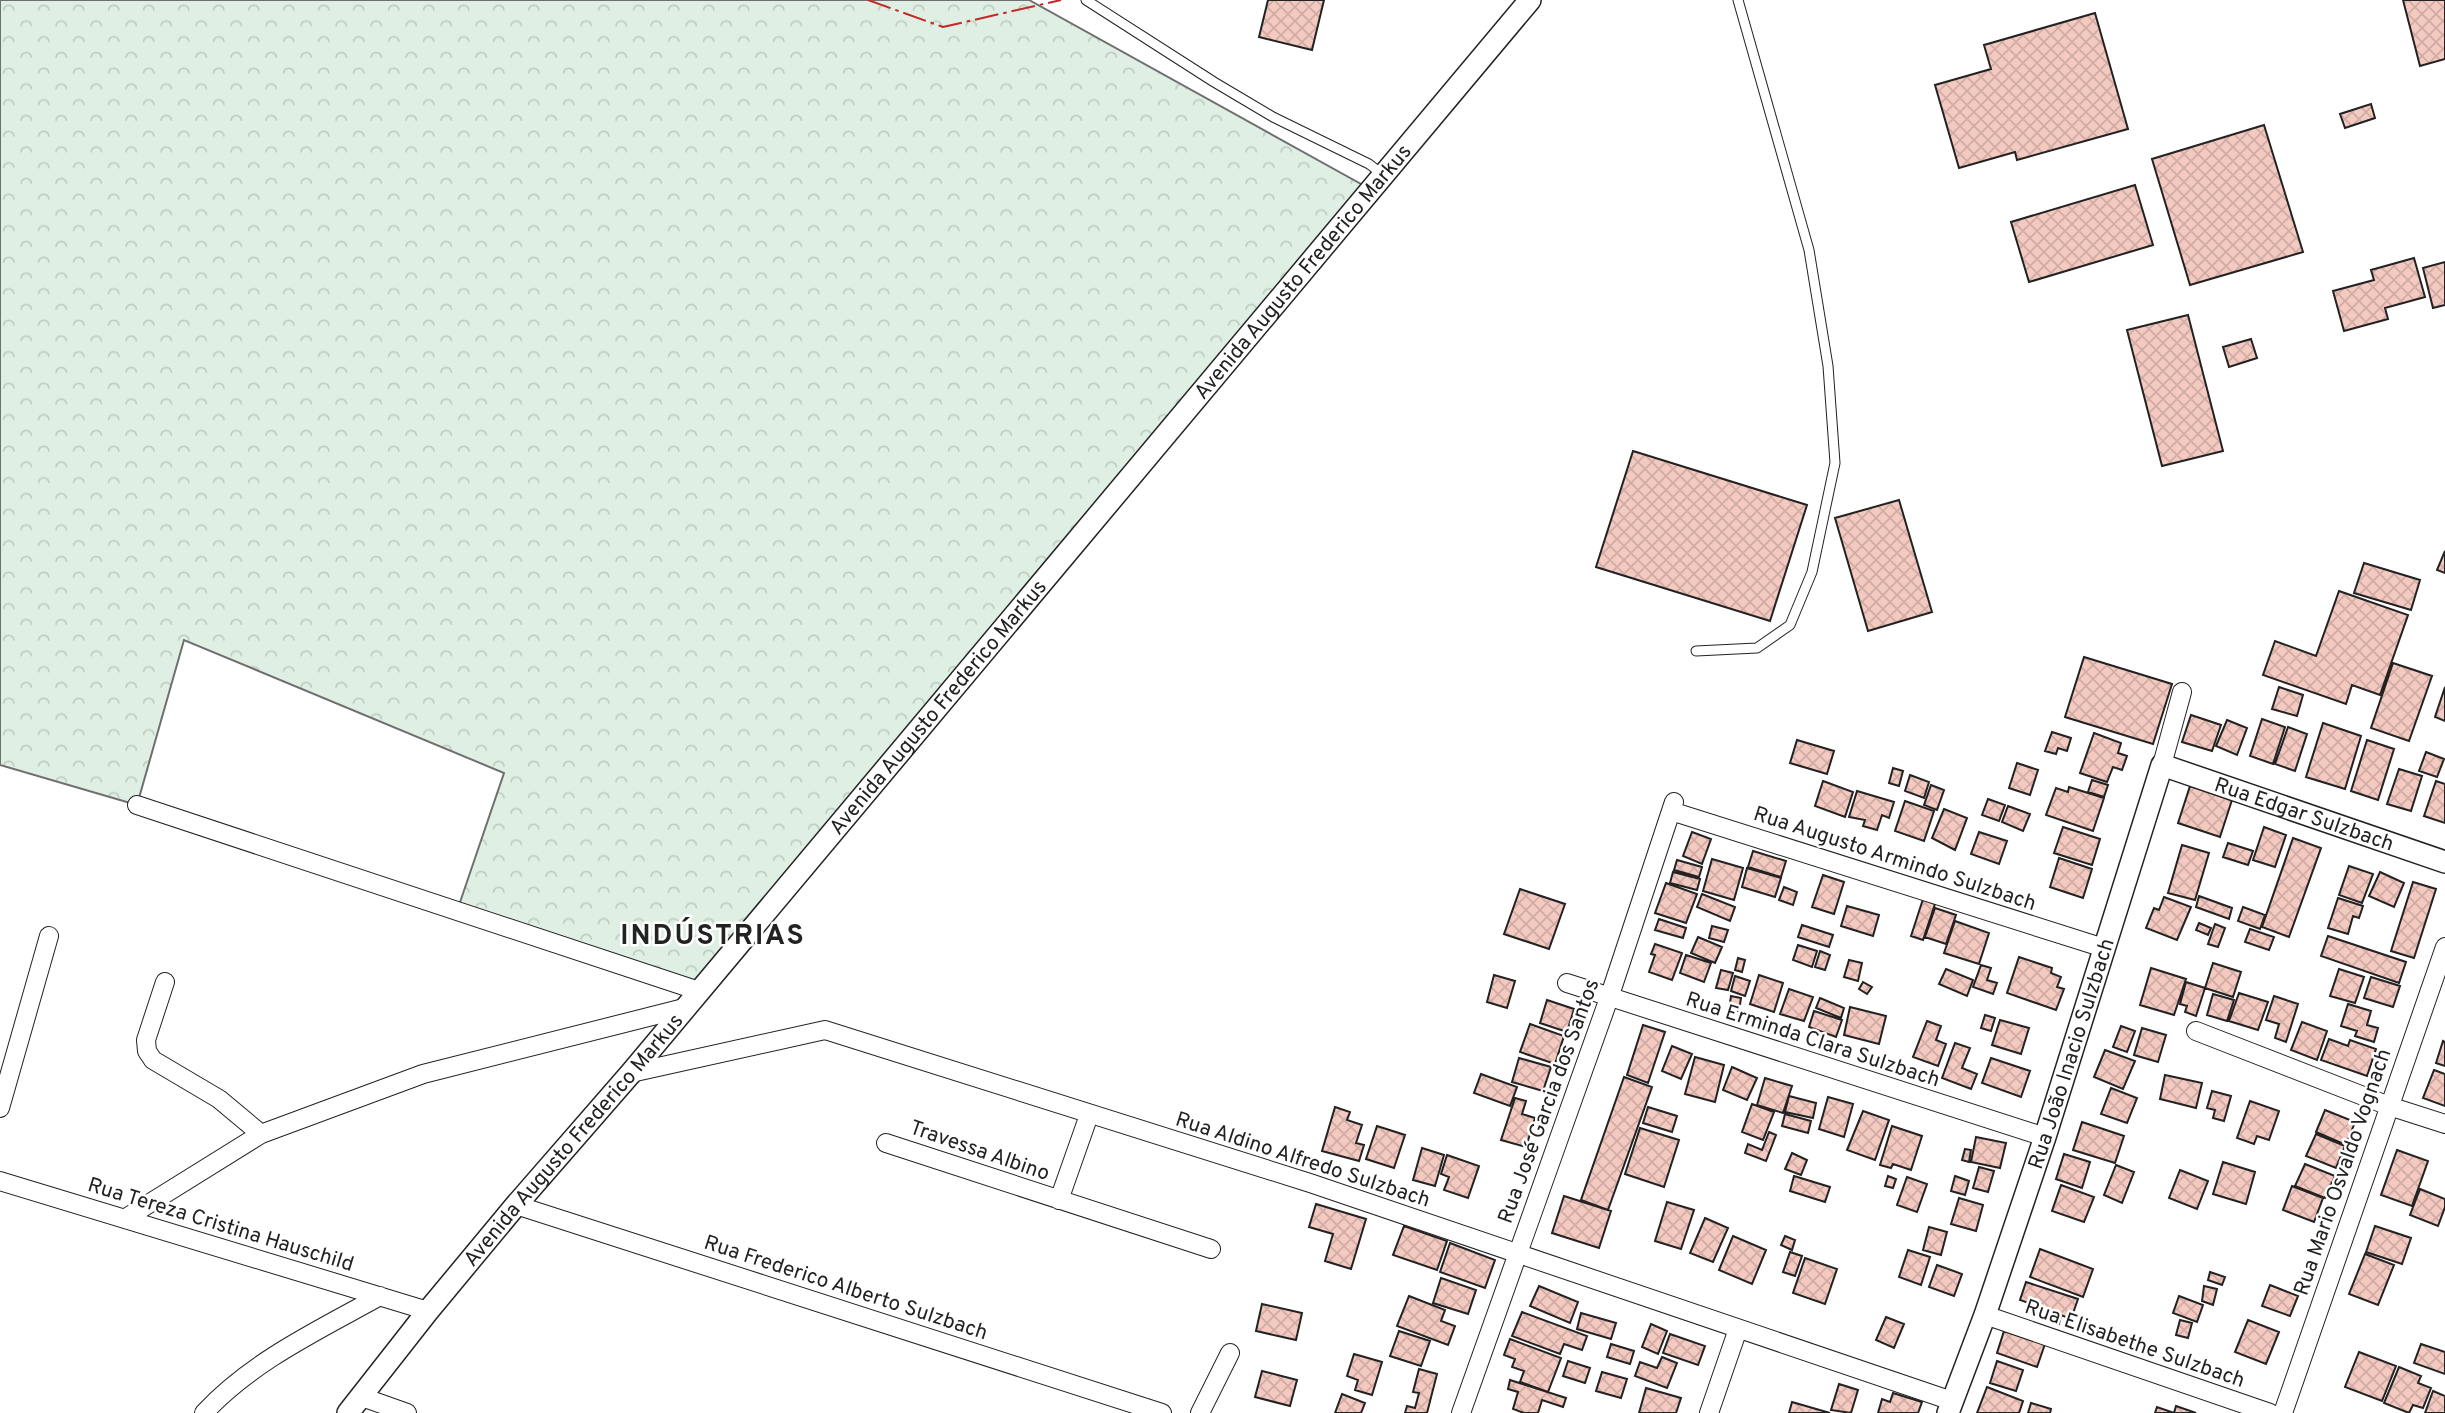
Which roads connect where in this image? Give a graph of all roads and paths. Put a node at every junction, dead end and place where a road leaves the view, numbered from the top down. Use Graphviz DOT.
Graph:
graph roads {
  1 [pos="1086,0"];
  2 [pos="1530,0"];
  3 [pos="1738,0"];
  4 [pos="1382,174"];
  5 [pos="1696,652"];
  6 [pos="2182,692"];
  7 [pos="2162,765"];
  8 [pos="137,804"];
  9 [pos="1673,807"];
  10 [pos="2445,863"];
  11 [pos="49,936"];
  12 [pos="2445,947"];
  13 [pos="2104,948"];
  14 [pos="165,982"];
  15 [pos="1567,983"];
  16 [pos="699,991"];
  17 [pos="1609,998"];
  18 [pos="684,1008"];
  19 [pos="2196,1031"];
  20 [pos="631,1073"];
  21 [pos="2389,1106"];
  22 [pos="0,1108"];
  23 [pos="1089,1115"];
  24 [pos="2445,1124"];
  25 [pos="261,1134"];
  26 [pos="2045,1138"];
  27 [pos="886,1143"];
  28 [pos="0,1181"];
  29 [pos="1059,1200"];
  30 [pos="516,1205"];
  31 [pos="126,1218"];
  32 [pos="1211,1249"];
  33 [pos="1518,1253"];
  34 [pos="380,1296"];
  35 [pos="428,1311"];
  36 [pos="1985,1315"];
  37 [pos="1738,1329"];
  38 [pos="1230,1353"];
  39 [pos="355,1405"];
  40 [pos="1950,1407"];
  41 [pos="204,1413"];
  42 [pos="407,1413"];
  43 [pos="1162,1413"];
  44 [pos="1200,1413"];
  45 [pos="1461,1413"];
  46 [pos="1709,1413"];
  47 [pos="2270,1413"];
  48 [pos="2283,1413"];
  1 -- 4 [label="lane"];
  2 -- 4 [label="street, Avenida Augusto Frederico Markus"];
  3 -- 5 [label="lane"];
  4 -- 16 [label="street, Avenida Augusto Frederico Markus"];
  6 -- 7 [label="street, Rua João Inacio Sulzbach"];
  7 -- 10 [label="street, Rua Edgar Sulzbach"];
  7 -- 13 [label="street, Rua João Inacio Sulzbach"];
  8 -- 16 [label="street"];
  9 -- 13 [label="street, Rua Augusto Armindo Sulzbach"];
  9 -- 17 [label="street, Rua José Garcia dos Santos"];
  11 -- 22 [label="street"];
  12 -- 21 [label="street, Rua Mario Osvaldo Vognach"];
  13 -- 26 [label="street, Rua João Inacio Sulzbach"];
  14 -- 25 [label="street"];
  15 -- 17 [label="street, Rua Erminda Clara Sulzbach"];
  16 -- 18 [label="street, Avenida Augusto Frederico Markus"];
  17 -- 26 [label="street, Rua Erminda Clara Sulzbach"];
  17 -- 33 [label="street, Rua José Garcia dos Santos"];
  18 -- 20 [label="street, Avenida Augusto Frederico Markus"];
  18 -- 25 [label="street"];
  19 -- 21 [label="street"];
  20 -- 23 [label="street, Rua Aldino Alfredo Sulzbach"];
  20 -- 30 [label="street, Avenida Augusto Frederico Markus"];
  21 -- 24 [label="street"];
  21 -- 48 [label="street, Rua Mario Osvaldo Vognach"];
  23 -- 29 [label="street, Travessa Albino"];
  23 -- 33 [label="street, Rua Aldino Alfredo Sulzbach"];
  25 -- 31 [label="street"];
  26 -- 36 [label="street, Rua João Inacio Sulzbach"];
  27 -- 29 [label="street, Travessa Albino"];
  28 -- 31 [label="street, Rua Tereza Cristina Hauschild"];
  29 -- 32 [label="street, Travessa Albino"];
  30 -- 35 [label="street, Avenida Augusto Frederico Markus"];
  30 -- 43 [label="street, Rua Frederico Alberto Sulzbach"];
  31 -- 34 [label="street, Rua Tereza Cristina Hauschild"];
  33 -- 37 [label="street, Rua Aldino Alfredo Sulzbach"];
  33 -- 45 [label="street, Rua José Garcia dos Santos"];
  34 -- 35 [label="street, Rua Tereza Cristina Hauschild"];
  34 -- 41 [label="street"];
  35 -- 39 [label="street, Avenida Augusto Frederico Markus"];
  36 -- 40 [label="street, Rua João Inacio Sulzbach"];
  36 -- 47 [label="street, Rua Elisabethe Sulzbach"];
  37 -- 40 [label="street, Rua Aldino Alfredo Sulzbach"];
  37 -- 46 [label="street"];
  38 -- 44 [label="street"];
  39 -- 42 [label="street"];
}
